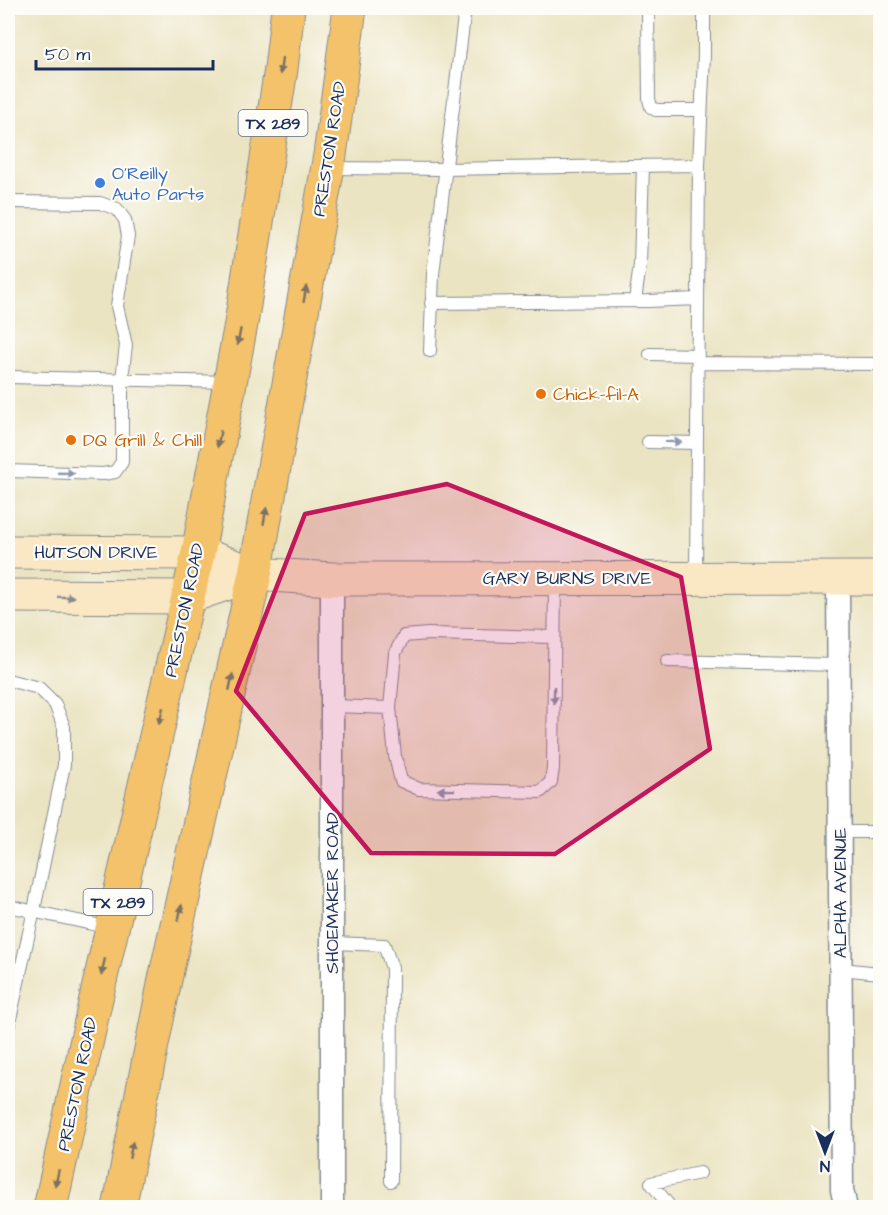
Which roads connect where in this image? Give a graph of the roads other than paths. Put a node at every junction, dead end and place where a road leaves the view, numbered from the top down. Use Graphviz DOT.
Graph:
graph roads {
  1 [pos="288,8"];
  2 [pos="350,8"];
  3 [pos="465,8"];
  4 [pos="648,8"];
  5 [pos="704,8"];
  6 [pos="701,110"];
  7 [pos="699,165"];
  8 [pos="643,166"];
  9 [pos="328,168"];
  10 [pos="444,169"];
  11 [pos="8,202"];
  12 [pos="698,299"];
  13 [pos="634,301"];
  14 [pos="431,303"];
  15 [pos="430,351"];
  16 [pos="650,354"];
  17 [pos="698,359"];
  18 [pos="880,364"];
  19 [pos="8,377"];
  20 [pos="122,379"];
  21 [pos="230,382"];
  22 [pos="648,442"];
  23 [pos="697,442"];
  24 [pos="8,471"];
  25 [pos="8,552"];
  26 [pos="198,553"];
  27 [pos="255,574"];
  28 [pos="555,578"];
  29 [pos="696,578"];
  30 [pos="880,578"];
  31 [pos="332,579"];
  32 [pos="838,579"];
  33 [pos="8,596"];
  34 [pos="188,597"];
  35 [pos="554,637"];
  36 [pos="667,661"];
  37 [pos="838,665"];
  38 [pos="8,680"];
  39 [pos="332,706"];
  40 [pos="390,708"];
  41 [pos="840,832"];
  42 [pos="880,832"];
  43 [pos="8,906"];
  44 [pos="34,910"];
  45 [pos="112,929"];
  46 [pos="332,943"];
  47 [pos="840,969"];
  48 [pos="880,973"];
  49 [pos="11,1001"];
  50 [pos="8,1028"];
  51 [pos="700,1173"];
  52 [pos="391,1181"];
  53 [pos="50,1208"];
  54 [pos="119,1208"];
  55 [pos="332,1208"];
  56 [pos="671,1208"];
  57 [pos="846,1208"];
  1 -- 21 [label="main road, PRESTON ROAD / TX 289, one-way"];
  2 -- 9 [label="main road, PRESTON ROAD / TX 289"];
  3 -- 10 [label="lane"];
  4 -- 6 [label="lane"];
  5 -- 6 [label="lane"];
  6 -- 7 [label="lane"];
  7 -- 8 [label="lane"];
  7 -- 12 [label="lane"];
  8 -- 10 [label="lane"];
  8 -- 13 [label="lane"];
  9 -- 10 [label="lane"];
  27 -- 9 [label="main road, PRESTON ROAD / TX 289, one-way"];
  10 -- 14 [label="lane"];
  11 -- 20 [label="lane"];
  12 -- 13 [label="lane"];
  12 -- 17 [label="lane"];
  13 -- 14 [label="lane"];
  14 -- 15 [label="lane"];
  16 -- 17 [label="lane"];
  17 -- 18 [label="lane"];
  17 -- 23 [label="lane"];
  19 -- 20 [label="lane"];
  20 -- 21 [label="lane"];
  24 -- 20 [label="lane, one-way"];
  21 -- 26 [label="main road, PRESTON ROAD / TX 289, one-way"];
  22 -- 23 [label="lane, one-way"];
  23 -- 29 [label="lane"];
  25 -- 26 [label="street, HUTSON DRIVE"];
  26 -- 27 [label="street, HUTSON DRIVE"];
  26 -- 34 [label="main road, PRESTON ROAD / TX 289"];
  27 -- 31 [label="street, GARY BURNS DRIVE"];
  27 -- 34 [label="street"];
  54 -- 27 [label="main road, PRESTON ROAD / TX 289, one-way"];
  28 -- 29 [label="street, GARY BURNS DRIVE"];
  28 -- 31 [label="street, GARY BURNS DRIVE"];
  28 -- 35 [label="lane"];
  29 -- 32 [label="street, GARY BURNS DRIVE"];
  30 -- 32 [label="street, GARY BURNS DRIVE"];
  31 -- 39 [label="street, SHOEMAKER ROAD"];
  32 -- 37 [label="street, ALPHA AVENUE"];
  33 -- 34 [label="street, one-way"];
  34 -- 45 [label="main road, PRESTON ROAD / TX 289, one-way"];
  35 -- 40 [label="lane"];
  35 -- 40 [label="lane, one-way"];
  36 -- 37 [label="lane"];
  37 -- 41 [label="street, ALPHA AVENUE"];
  38 -- 44 [label="lane"];
  39 -- 40 [label="lane"];
  39 -- 46 [label="street, SHOEMAKER ROAD"];
  41 -- 42 [label="lane"];
  41 -- 47 [label="street, ALPHA AVENUE"];
  43 -- 44 [label="lane"];
  44 -- 45 [label="lane"];
  44 -- 49 [label="lane"];
  45 -- 53 [label="main road, PRESTON ROAD / TX 289, one-way"];
  46 -- 52 [label="lane"];
  46 -- 55 [label="street, SHOEMAKER ROAD"];
  47 -- 48 [label="lane"];
  47 -- 57 [label="street, ALPHA AVENUE"];
  49 -- 50 [label="lane"];
  51 -- 56 [label="lane"];
}
